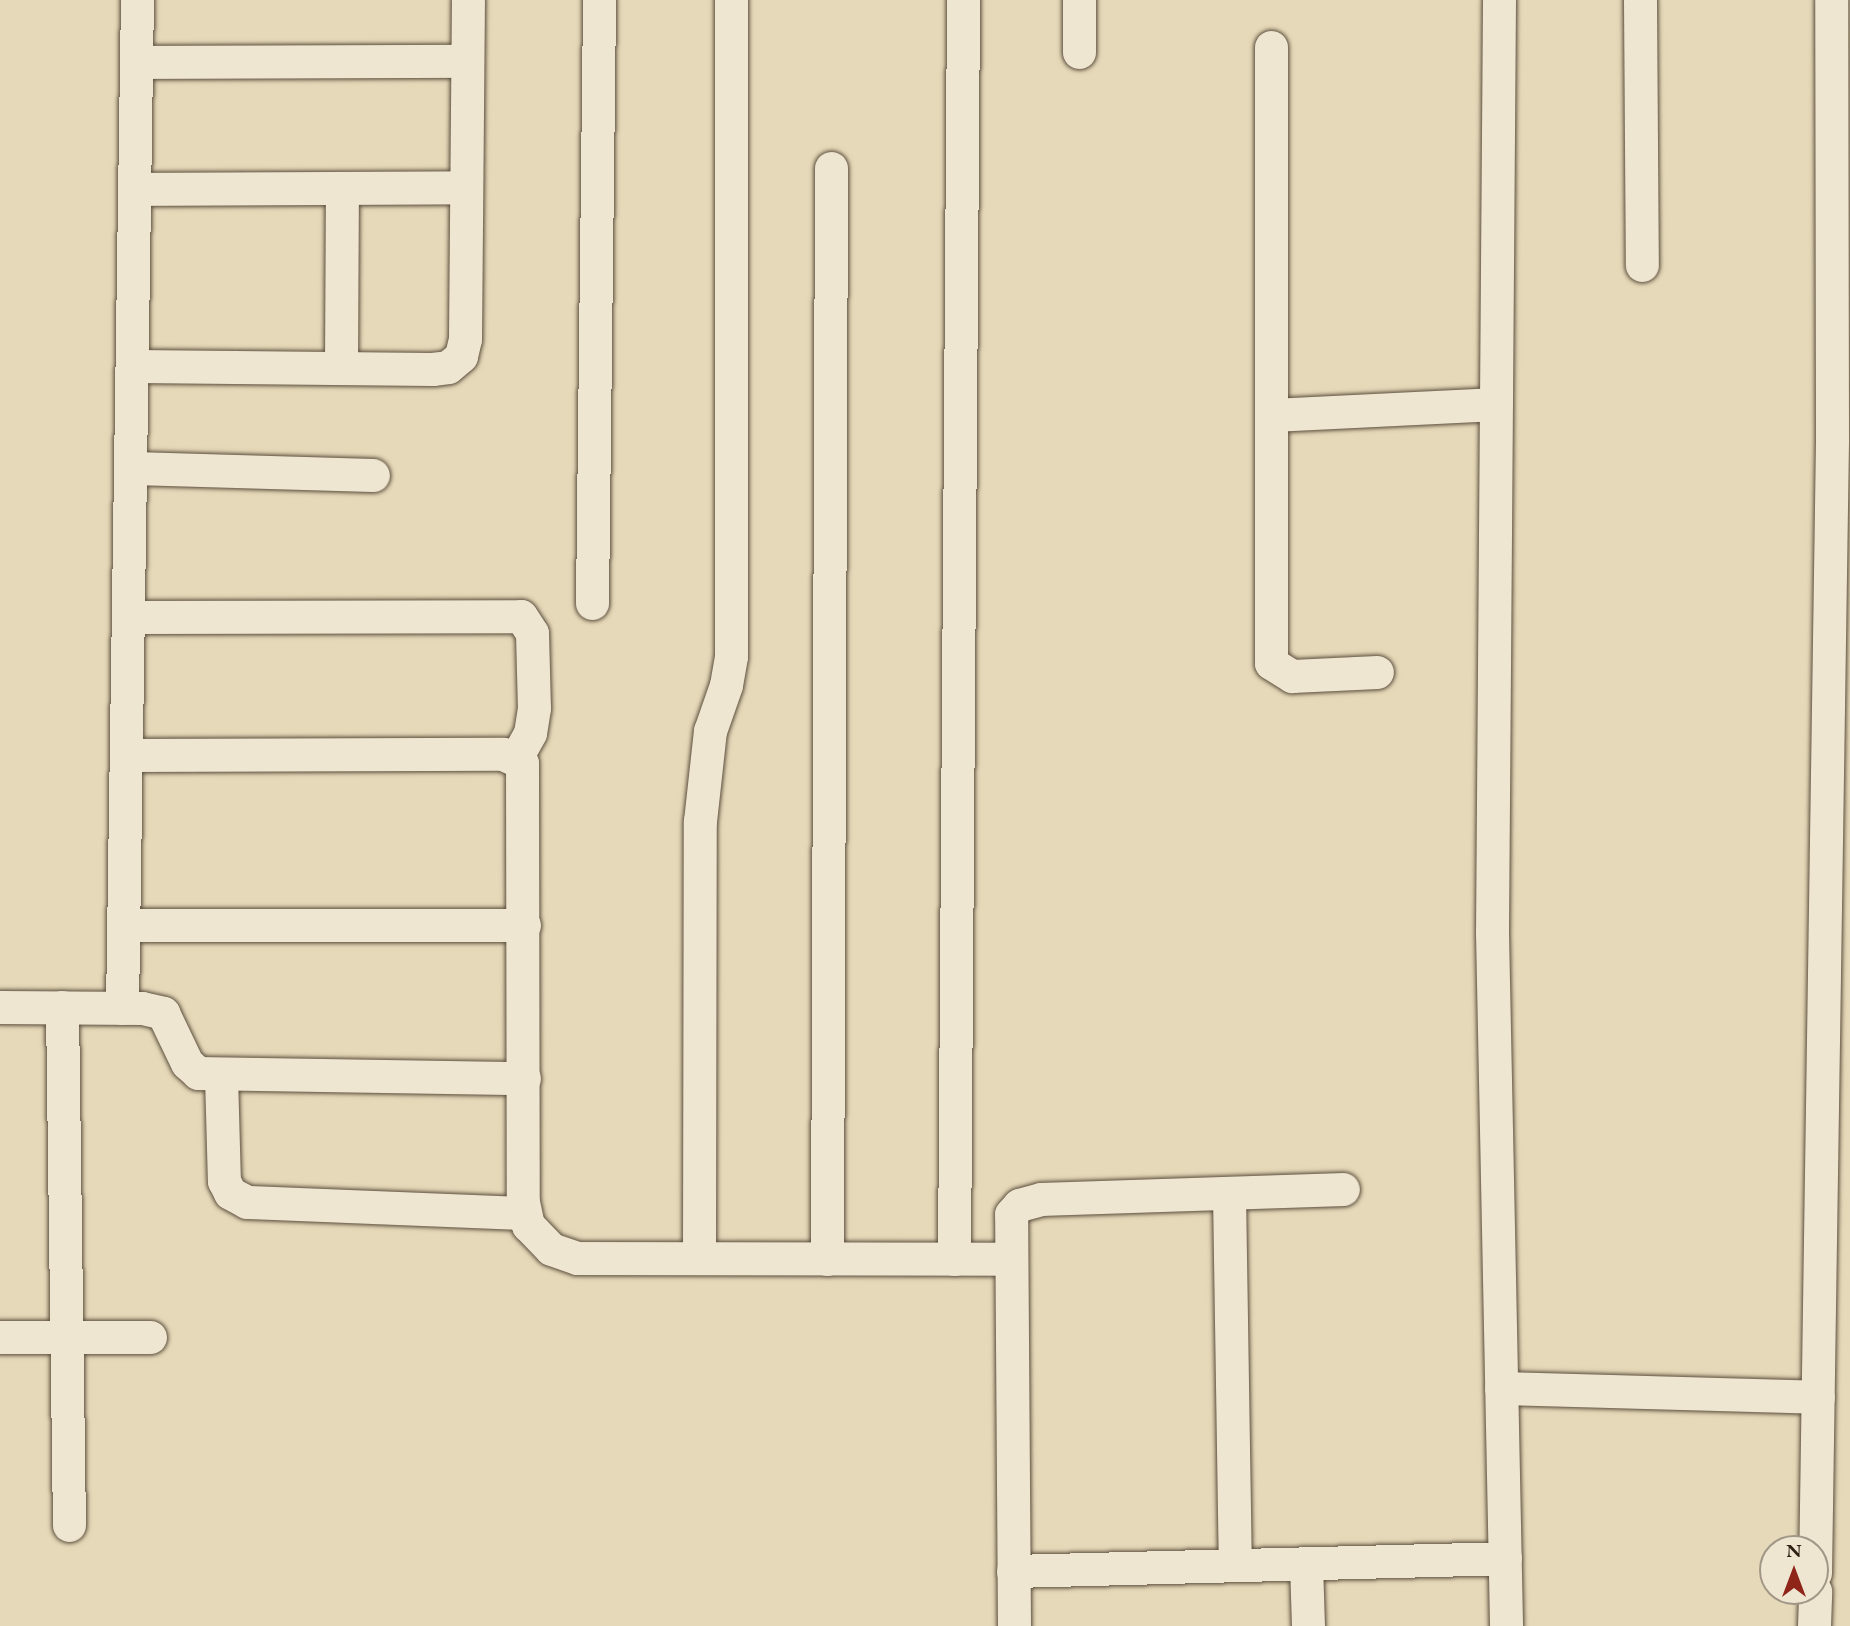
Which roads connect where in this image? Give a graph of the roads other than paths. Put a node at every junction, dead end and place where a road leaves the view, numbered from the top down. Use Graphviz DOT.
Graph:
graph roads {
  1 [pos="137,0"];
  2 [pos="468,0"];
  3 [pos="599,0"];
  4 [pos="731,0"];
  5 [pos="963,0"];
  6 [pos="1079,0"];
  7 [pos="1499,0"];
  8 [pos="1640,0"];
  9 [pos="1831,0"];
  10 [pos="1270,47"];
  11 [pos="1079,52"];
  12 [pos="467,61"];
  13 [pos="137,62"];
  14 [pos="831,168"];
  15 [pos="467,187"];
  16 [pos="342,188"];
  17 [pos="136,189"];
  18 [pos="1642,265"];
  19 [pos="135,366"];
  20 [pos="341,368"];
  21 [pos="1496,404"];
  22 [pos="1273,415"];
  23 [pos="133,468"];
  24 [pos="373,475"];
  25 [pos="592,603"];
  26 [pos="130,617"];
  27 [pos="1377,672"];
  28 [pos="127,755"];
  29 [pos="516,758"];
  30 [pos="1837,922"];
  31 [pos="123,925"];
  32 [pos="524,925"];
  33 [pos="0,1007"];
  34 [pos="62,1007"];
  35 [pos="122,1008"];
  36 [pos="221,1076"];
  37 [pos="524,1078"];
  38 [pos="1836,1116"];
  39 [pos="1343,1189"];
  40 [pos="1229,1193"];
  41 [pos="524,1213"];
  42 [pos="699,1258"];
  43 [pos="827,1259"];
  44 [pos="954,1259"];
  45 [pos="1009,1259"];
  46 [pos="150,1336"];
  47 [pos="0,1337"];
  48 [pos="65,1337"];
  49 [pos="1502,1388"];
  50 [pos="1818,1397"];
  51 [pos="69,1525"];
  52 [pos="1816,1535"];
  53 [pos="1505,1558"];
  54 [pos="1306,1563"];
  55 [pos="1235,1565"];
  56 [pos="1013,1571"];
  57 [pos="1815,1605"];
  58 [pos="1014,1626"];
  59 [pos="1308,1626"];
  60 [pos="1506,1626"];
  61 [pos="1814,1626"];
  1 -- 13 [label="street"];
  2 -- 12 [label="street"];
  3 -- 25 [label="street"];
  4 -- 42 [label="street"];
  5 -- 44 [label="street"];
  6 -- 11 [label="street"];
  7 -- 21 [label="street"];
  8 -- 18 [label="street"];
  9 -- 30 [label="street"];
  10 -- 22 [label="street"];
  12 -- 13 [label="street"];
  12 -- 15 [label="street"];
  13 -- 17 [label="street"];
  14 -- 43 [label="street"];
  15 -- 16 [label="street"];
  15 -- 20 [label="street"];
  16 -- 17 [label="street"];
  16 -- 20 [label="street"];
  17 -- 19 [label="street"];
  19 -- 20 [label="street"];
  19 -- 23 [label="street"];
  21 -- 22 [label="street"];
  21 -- 49 [label="street"];
  22 -- 27 [label="street"];
  23 -- 24 [label="street"];
  23 -- 26 [label="street"];
  26 -- 28 [label="street"];
  26 -- 29 [label="street"];
  28 -- 29 [label="street"];
  28 -- 31 [label="street"];
  29 -- 32 [label="street"];
  30 -- 38 [label="street"];
  31 -- 32 [label="street"];
  31 -- 35 [label="street"];
  32 -- 37 [label="street"];
  33 -- 34 [label="street"];
  34 -- 35 [label="street"];
  34 -- 48 [label="street"];
  35 -- 36 [label="street"];
  36 -- 37 [label="street"];
  36 -- 41 [label="street"];
  37 -- 41 [label="street"];
  38 -- 50 [label="street"];
  39 -- 40 [label="street"];
  40 -- 45 [label="street"];
  40 -- 55 [label="street"];
  41 -- 42 [label="street"];
  42 -- 43 [label="street"];
  43 -- 44 [label="street"];
  44 -- 45 [label="street"];
  45 -- 56 [label="street"];
  46 -- 48 [label="street"];
  47 -- 48 [label="street"];
  48 -- 51 [label="street"];
  49 -- 50 [label="street"];
  49 -- 53 [label="street"];
  50 -- 52 [label="street"];
  53 -- 54 [label="street"];
  53 -- 60 [label="street"];
  54 -- 55 [label="street"];
  54 -- 59 [label="street"];
  55 -- 56 [label="street"];
  56 -- 58 [label="street"];
  57 -- 61 [label="street"];
}
